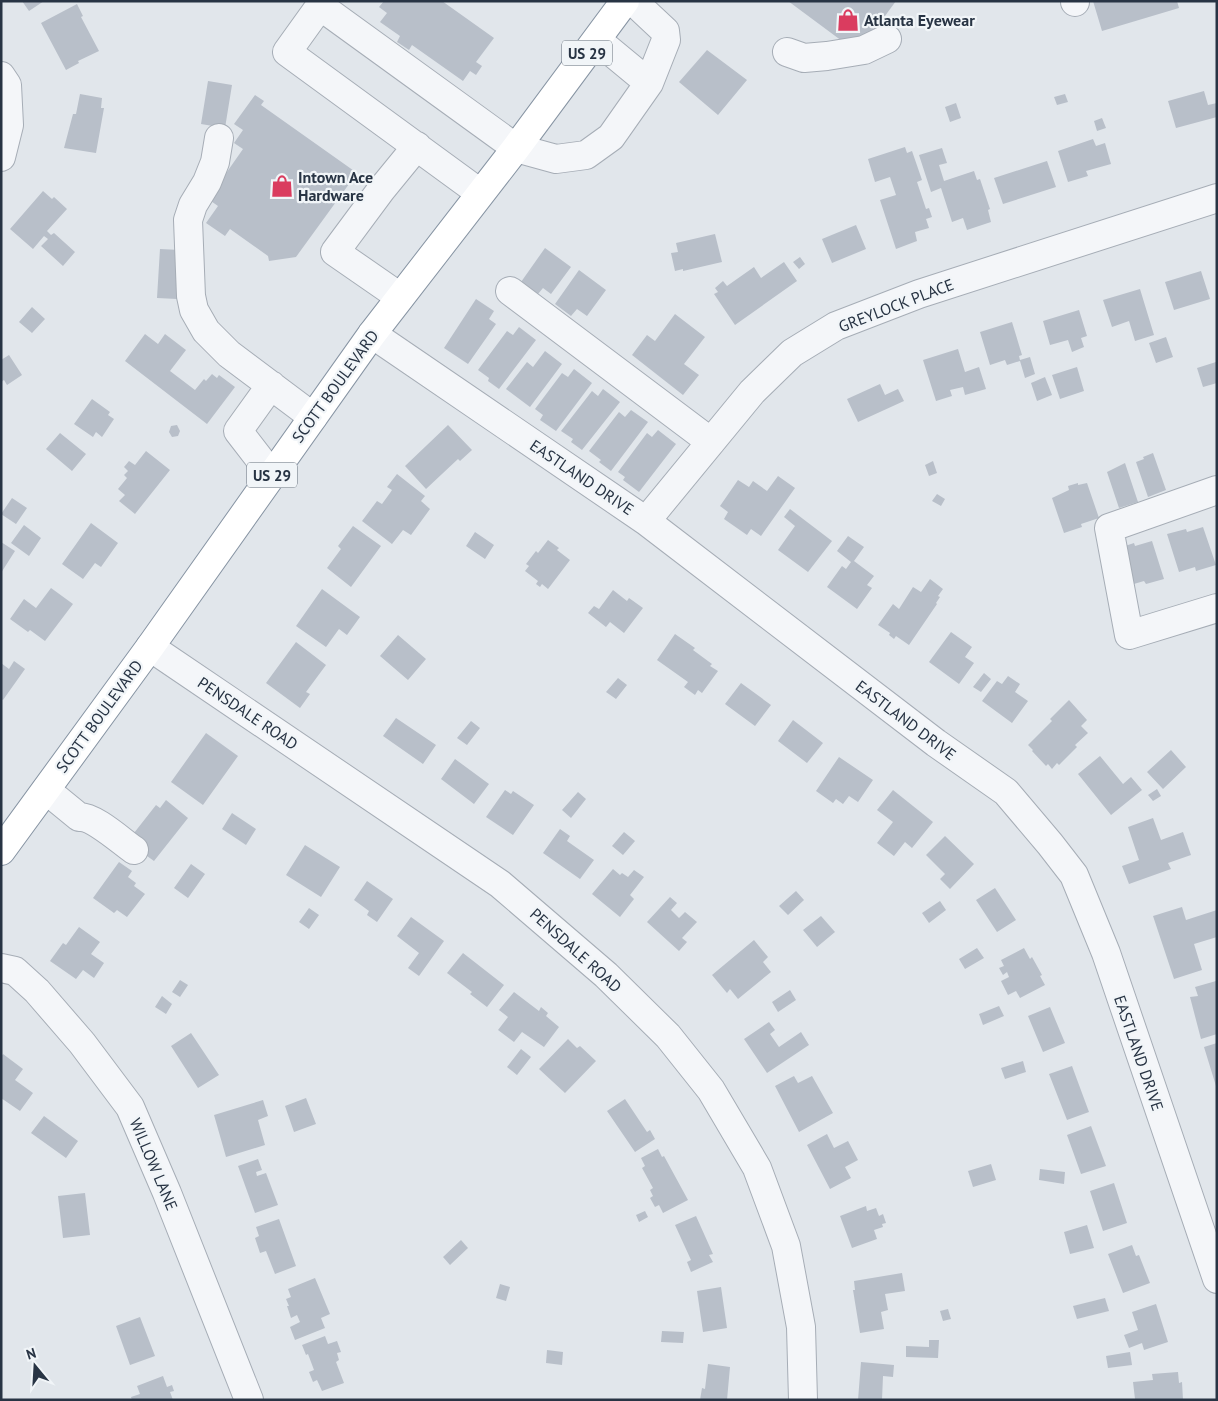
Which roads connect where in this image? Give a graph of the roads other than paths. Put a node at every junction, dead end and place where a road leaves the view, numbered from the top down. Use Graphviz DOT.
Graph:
graph roads {
  1 [pos="626,1"];
  2 [pos="633,1"];
  3 [pos="597,40"];
  4 [pos="888,40"];
  5 [pos="787,52"];
  6 [pos="1,76"];
  7 [pos="649,83"];
  8 [pos="219,138"];
  9 [pos="417,146"];
  10 [pos="516,148"];
  11 [pos="1,156"];
  12 [pos="480,193"];
  13 [pos="1217,198"];
  14 [pos="510,291"];
  15 [pos="400,297"];
  16 [pos="372,334"];
  17 [pos="271,386"];
  18 [pos="313,417"];
  19 [pos="711,442"];
  20 [pos="272,475"];
  21 [pos="1217,490"];
  22 [pos="646,521"];
  23 [pos="1217,608"];
  24 [pos="150,646"];
  25 [pos="46,790"];
  26 [pos="1,851"];
  27 [pos="131,855"];
  28 [pos="1,968"];
  29 [pos="1217,1279"];
  30 [pos="248,1400"];
  31 [pos="803,1400"];
  1 -- 3 [label="highway, SCOTT BOULEVARD / US 29"];
  2 -- 7 [label="street"];
  3 -- 7 [label="street"];
  3 -- 10 [label="highway, SCOTT BOULEVARD / US 29"];
  4 -- 5 [label="street"];
  6 -- 11 [label="street"];
  7 -- 10 [label="street"];
  8 -- 17 [label="street"];
  9 -- 10 [label="street"];
  9 -- 12 [label="street"];
  9 -- 15 [label="street"];
  10 -- 12 [label="highway, SCOTT BOULEVARD / US 29"];
  12 -- 15 [label="highway, SCOTT BOULEVARD / US 29"];
  13 -- 19 [label="street, GREYLOCK PLACE"];
  14 -- 19 [label="street"];
  15 -- 16 [label="highway, SCOTT BOULEVARD / US 29"];
  16 -- 18 [label="highway, SCOTT BOULEVARD / US 29"];
  16 -- 22 [label="street, EASTLAND DRIVE"];
  17 -- 18 [label="street"];
  17 -- 20 [label="street"];
  18 -- 20 [label="highway, SCOTT BOULEVARD / US 29"];
  19 -- 22 [label="street, GREYLOCK PLACE"];
  20 -- 24 [label="highway, SCOTT BOULEVARD / US 29"];
  21 -- 23 [label="street"];
  22 -- 29 [label="street, EASTLAND DRIVE"];
  24 -- 25 [label="highway, SCOTT BOULEVARD / US 29"];
  24 -- 31 [label="street, PENSDALE ROAD"];
  25 -- 26 [label="highway, SCOTT BOULEVARD / US 29"];
  25 -- 27 [label="street"];
  28 -- 30 [label="street, WILLOW LANE"];
}
